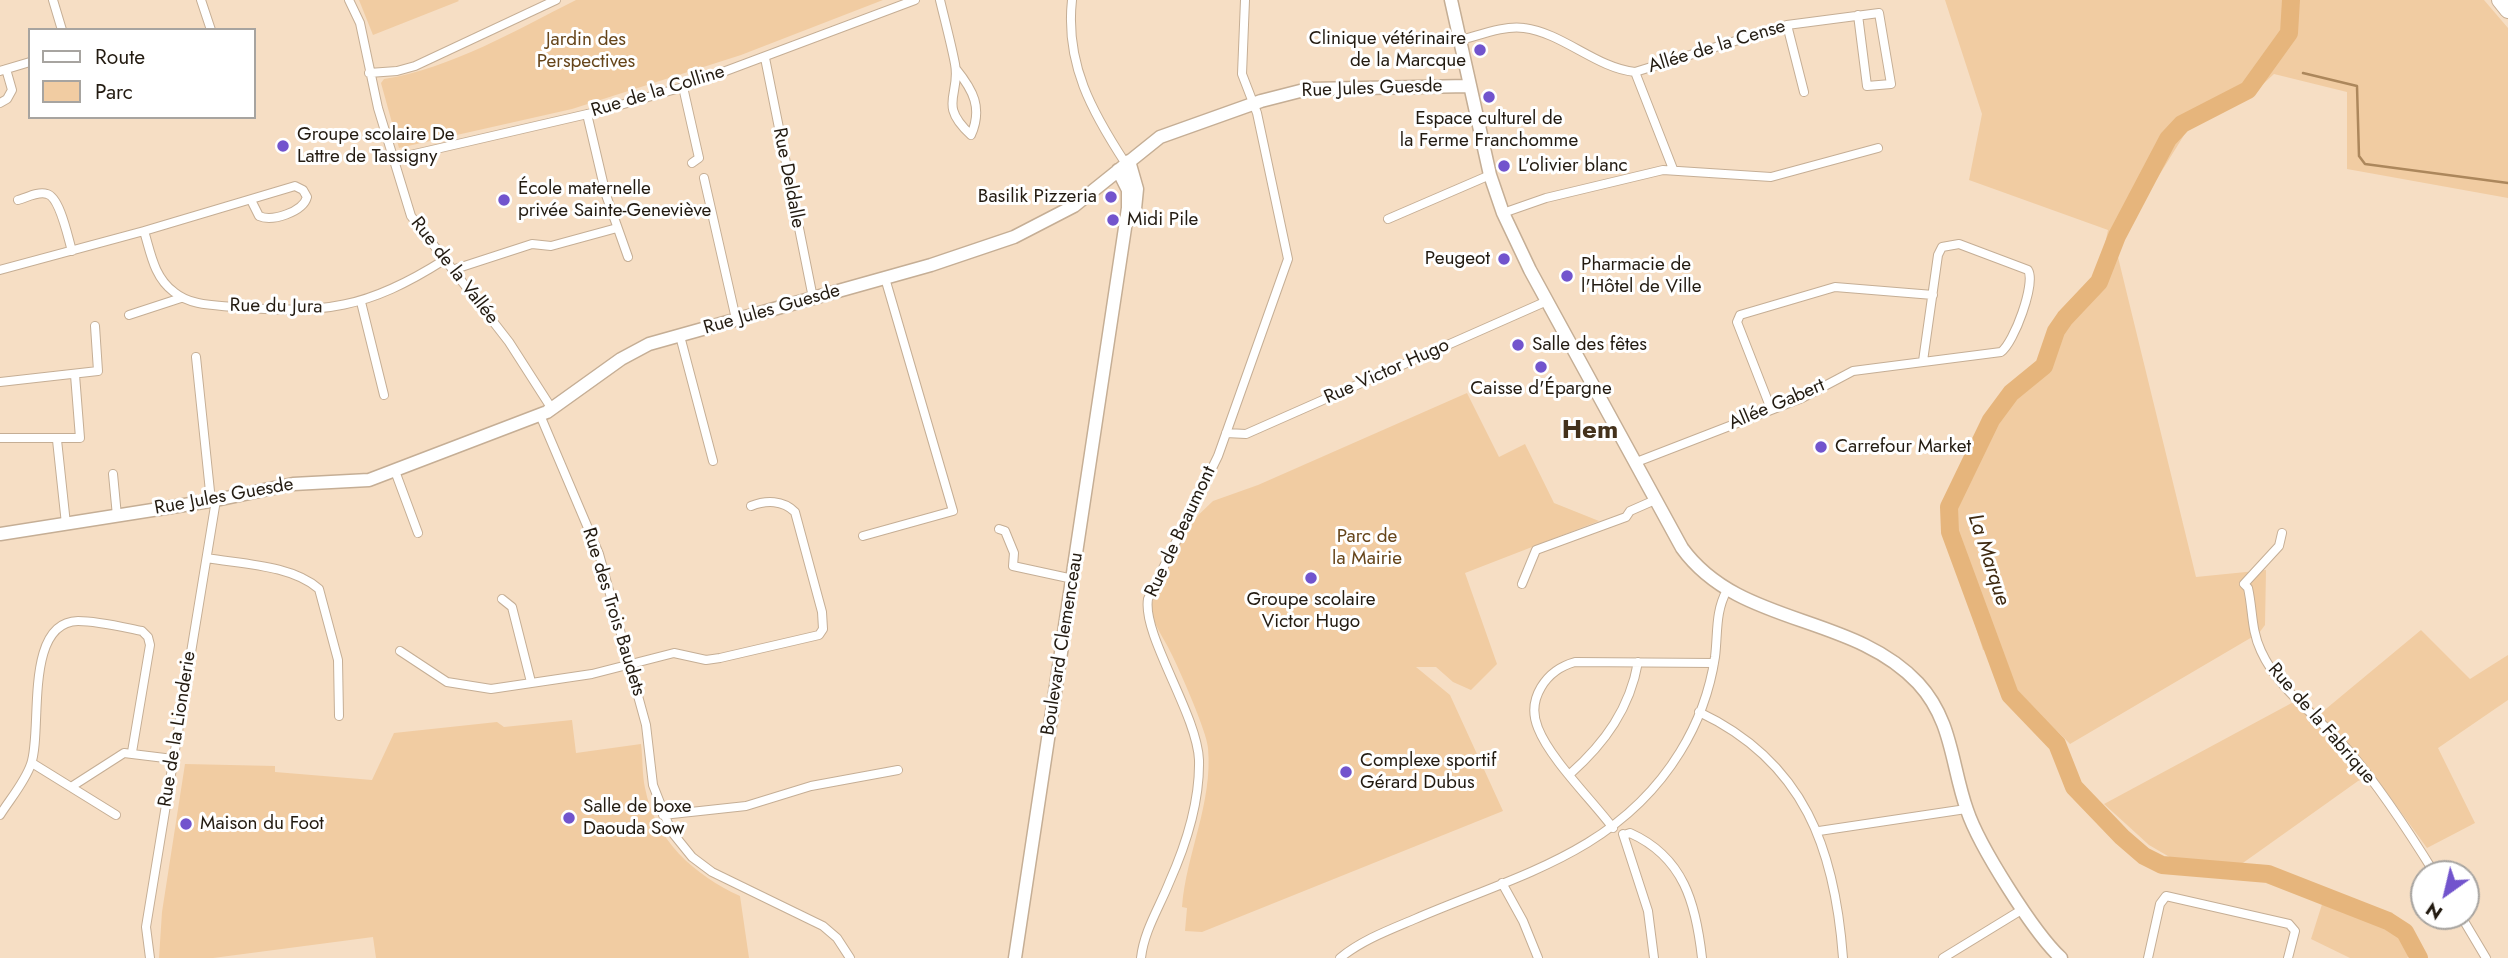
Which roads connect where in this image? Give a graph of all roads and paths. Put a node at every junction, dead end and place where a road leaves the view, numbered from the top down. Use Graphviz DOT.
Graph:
graph roads {
  1 [pos="54,0"];
  2 [pos="201,0"];
  3 [pos="349,0"];
  4 [pos="556,0"];
  5 [pos="915,0"];
  6 [pos="940,0"];
  7 [pos="1072,0"];
  8 [pos="1245,0"];
  9 [pos="1451,0"];
  10 [pos="2500,0"];
  11 [pos="2508,10"];
  12 [pos="1858,15"];
  13 [pos="1787,25"];
  14 [pos="61,28"];
  15 [pos="210,28"];
  16 [pos="1461,40"];
  17 [pos="765,58"];
  18 [pos="28,63"];
  19 [pos="956,69"];
  20 [pos="3,70"];
  21 [pos="1635,72"];
  22 [pos="369,73"];
  23 [pos="1469,86"];
  24 [pos="683,87"];
  25 [pos="1804,92"];
  26 [pos="0,103"];
  27 [pos="1254,104"];
  28 [pos="587,114"];
  29 [pos="1878,148"];
  30 [pos="393,159"];
  31 [pos="692,163"];
  32 [pos="1124,165"];
  33 [pos="1673,169"];
  34 [pos="1490,175"];
  35 [pos="704,178"];
  36 [pos="18,200"];
  37 [pos="251,200"];
  38 [pos="1503,213"];
  39 [pos="1388,219"];
  40 [pos="617,228"];
  41 [pos="144,231"];
  42 [pos="72,251"];
  43 [pos="628,257"];
  44 [pos="444,260"];
  45 [pos="0,270"];
  46 [pos="452,270"];
  47 [pos="885,278"];
  48 [pos="1933,295"];
  49 [pos="181,298"];
  50 [pos="813,298"];
  51 [pos="1546,301"];
  52 [pos="361,303"];
  53 [pos="130,315"];
  54 [pos="736,319"];
  55 [pos="95,326"];
  56 [pos="680,336"];
  57 [pos="196,357"];
  58 [pos="1923,362"];
  59 [pos="75,375"];
  60 [pos="0,382"];
  61 [pos="384,395"];
  62 [pos="552,409"];
  63 [pos="1771,410"];
  64 [pos="540,415"];
  65 [pos="1226,433"];
  66 [pos="0,438"];
  67 [pos="57,440"];
  68 [pos="713,461"];
  69 [pos="1634,463"];
  70 [pos="395,471"];
  71 [pos="113,474"];
  72 [pos="1655,500"];
  73 [pos="213,501"];
  74 [pos="751,506"];
  75 [pos="117,516"];
  76 [pos="66,524"];
  77 [pos="999,529"];
  78 [pos="418,533"];
  79 [pos="2282,533"];
  80 [pos="0,534"];
  81 [pos="863,536"];
  82 [pos="206,558"];
  83 [pos="1073,579"];
  84 [pos="1522,584"];
  85 [pos="1727,590"];
  86 [pos="502,598"];
  87 [pos="400,651"];
  88 [pos="1638,662"];
  89 [pos="1714,663"];
  90 [pos="629,664"];
  91 [pos="531,682"];
  92 [pos="1699,712"];
  93 [pos="339,716"];
  94 [pos="132,752"];
  95 [pos="173,759"];
  96 [pos="32,763"];
  97 [pos="898,770"];
  98 [pos="1570,774"];
  99 [pos="71,787"];
  100 [pos="1966,809"];
  101 [pos="0,815"];
  102 [pos="116,815"];
  103 [pos="663,815"];
  104 [pos="1614,826"];
  105 [pos="1819,831"];
  106 [pos="1624,835"];
  107 [pos="2425,860"];
  108 [pos="1502,883"];
  109 [pos="2023,909"];
  110 [pos="2469,930"];
  111 [pos="150,958"];
  112 [pos="850,958"];
  113 [pos="1015,958"];
  114 [pos="1141,958"];
  115 [pos="1340,958"];
  116 [pos="1538,958"];
  117 [pos="1654,958"];
  118 [pos="1702,958"];
  119 [pos="1843,958"];
  120 [pos="1943,958"];
  121 [pos="2061,958"];
  122 [pos="2148,958"];
  123 [pos="2288,958"];
  124 [pos="2486,958"];
  1 -- 14 [label="street"];
  2 -- 15 [label="street"];
  3 -- 22 [label="street, Rue de la Vallée"];
  4 -- 22 [label="street"];
  5 -- 17 [label="street, Rue de la Colline"];
  6 -- 19 [label="street"];
  7 -- 32 [label="street"];
  8 -- 27 [label="street, Rue de Beaumont"];
  9 -- 16 [label="street"];
  10 -- 11 [label="highway"];
  12 -- 12 [label="street"];
  12 -- 13 [label="street, Allée de la Cense"];
  13 -- 21 [label="street, Allée de la Cense"];
  13 -- 25 [label="street"];
  16 -- 21 [label="street, Allée de la Cense"];
  16 -- 23 [label="street"];
  17 -- 24 [label="street, Rue de la Colline"];
  17 -- 50 [label="street, Rue Deldalle"];
  18 -- 20 [label="street"];
  19 -- 19 [label="street"];
  20 -- 26 [label="street"];
  21 -- 33 [label="street"];
  22 -- 30 [label="street, Rue de la Vallée"];
  23 -- 27 [label="street, Rue Jules Guesde"];
  23 -- 34 [label="street"];
  24 -- 28 [label="street, Rue de la Colline"];
  24 -- 31 [label="street"];
  27 -- 32 [label="street, Rue Jules Guesde"];
  27 -- 65 [label="street, Rue de Beaumont"];
  28 -- 30 [label="street, Rue de la Colline"];
  28 -- 40 [label="street"];
  29 -- 33 [label="street"];
  30 -- 44 [label="street, Rue de la Vallée"];
  32 -- 47 [label="street, Rue Jules Guesde"];
  32 -- 83 [label="street, Boulevard Clemenceau"];
  33 -- 38 [label="street"];
  34 -- 38 [label="street"];
  34 -- 39 [label="street"];
  35 -- 54 [label="street"];
  36 -- 42 [label="street"];
  37 -- 37 [label="street"];
  37 -- 41 [label="street"];
  38 -- 51 [label="street"];
  40 -- 43 [label="street"];
  40 -- 46 [label="street"];
  41 -- 42 [label="street"];
  41 -- 49 [label="street"];
  42 -- 45 [label="street"];
  44 -- 46 [label="street, Rue de la Vallée"];
  44 -- 52 [label="street, Rue du Jura"];
  46 -- 62 [label="street, Rue de la Vallée"];
  47 -- 50 [label="street, Rue Jules Guesde"];
  47 -- 81 [label="street"];
  48 -- 58 [label="street, Allée Gabert"];
  48 -- 58 [label="street, Allée Gabert"];
  48 -- 63 [label="street"];
  49 -- 52 [label="street, Rue du Jura"];
  49 -- 53 [label="street"];
  50 -- 54 [label="street, Rue Jules Guesde"];
  51 -- 65 [label="street, Rue Victor Hugo"];
  51 -- 69 [label="street"];
  52 -- 61 [label="street"];
  54 -- 56 [label="street, Rue Jules Guesde"];
  55 -- 59 [label="street"];
  56 -- 62 [label="street, Rue Jules Guesde"];
  56 -- 68 [label="street"];
  57 -- 73 [label="street, Rue de la Lionderie"];
  58 -- 63 [label="street, Allée Gabert"];
  59 -- 60 [label="street"];
  59 -- 67 [label="street"];
  62 -- 64 [label="street, Rue Jules Guesde"];
  63 -- 69 [label="street, Allée Gabert"];
  64 -- 70 [label="street, Rue Jules Guesde"];
  64 -- 90 [label="street, Rue des Trois Baudets"];
  65 -- 114 [label="street, Rue de Beaumont"];
  66 -- 67 [label="street"];
  67 -- 76 [label="street"];
  69 -- 72 [label="street"];
  70 -- 73 [label="street, Rue Jules Guesde"];
  70 -- 78 [label="street"];
  71 -- 75 [label="street"];
  72 -- 84 [label="street"];
  72 -- 85 [label="street"];
  73 -- 75 [label="street, Rue Jules Guesde"];
  73 -- 82 [label="street, Rue de la Lionderie"];
  74 -- 90 [label="street"];
  75 -- 76 [label="street, Rue Jules Guesde"];
  76 -- 80 [label="street, Rue Jules Guesde"];
  77 -- 83 [label="street"];
  79 -- 107 [label="street, Rue de la Fabrique"];
  82 -- 93 [label="street"];
  82 -- 95 [label="street, Rue de la Lionderie"];
  83 -- 113 [label="street, Boulevard Clemenceau"];
  85 -- 89 [label="street"];
  85 -- 100 [label="street"];
  86 -- 91 [label="street"];
  87 -- 91 [label="street"];
  88 -- 89 [label="street"];
  88 -- 98 [label="street"];
  88 -- 98 [label="street"];
  89 -- 92 [label="street"];
  90 -- 91 [label="street"];
  90 -- 103 [label="street, Rue des Trois Baudets"];
  92 -- 104 [label="street"];
  92 -- 105 [label="street"];
  94 -- 95 [label="street"];
  94 -- 96 [label="street"];
  94 -- 99 [label="street"];
  95 -- 111 [label="street, Rue de la Lionderie"];
  96 -- 99 [label="street"];
  96 -- 101 [label="street"];
  97 -- 103 [label="street"];
  98 -- 104 [label="street"];
  99 -- 102 [label="street"];
  100 -- 105 [label="street"];
  100 -- 109 [label="street"];
  103 -- 112 [label="street, Rue des Trois Baudets"];
  104 -- 106 [label="street"];
  104 -- 108 [label="street"];
  105 -- 119 [label="street"];
  106 -- 117 [label="street"];
  106 -- 118 [label="street"];
  108 -- 115 [label="street"];
  108 -- 116 [label="street"];
  109 -- 120 [label="street"];
  109 -- 121 [label="street"];
  110 -- 124 [label="street"];
  122 -- 123 [label="street"];
}
